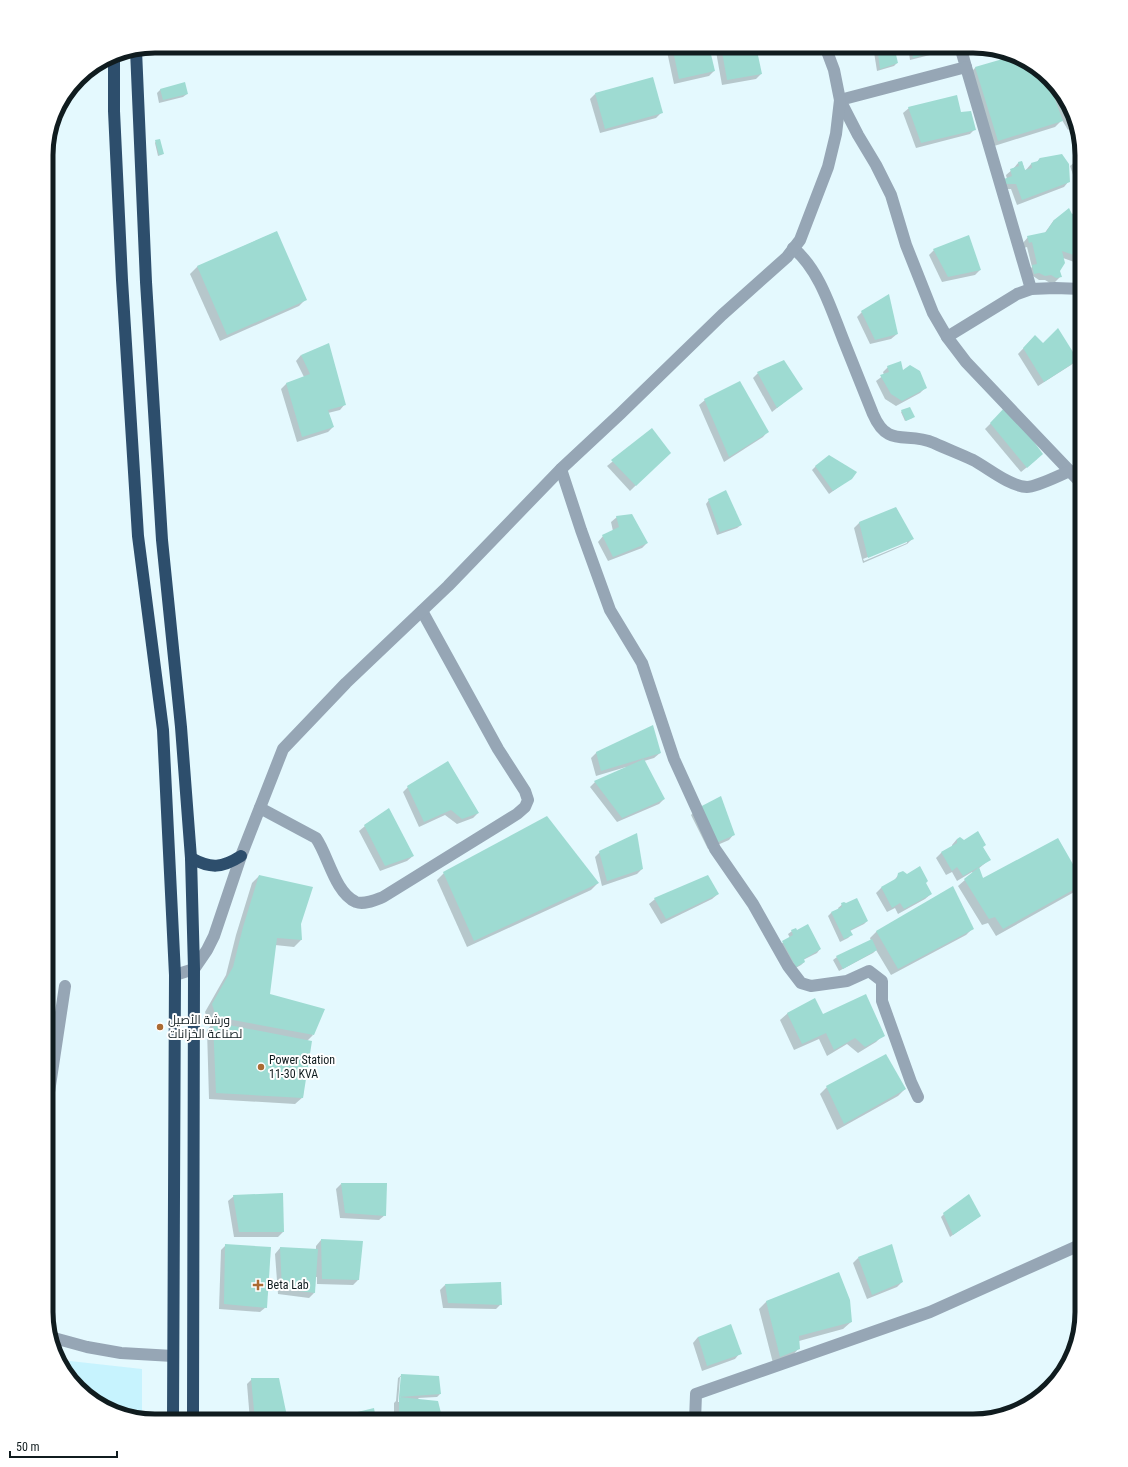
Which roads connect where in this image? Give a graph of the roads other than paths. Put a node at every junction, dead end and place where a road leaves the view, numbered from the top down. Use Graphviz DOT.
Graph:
graph roads {
  1 [pos="828,53"];
  2 [pos="962,53"];
  3 [pos="136,55"];
  4 [pos="114,62"];
  5 [pos="966,67"];
  6 [pos="840,100"];
  7 [pos="793,248"];
  8 [pos="1031,289"];
  9 [pos="1075,289"];
  10 [pos="947,337"];
  11 [pos="561,469"];
  12 [pos="1070,471"];
  13 [pos="1075,476"];
  14 [pos="422,611"];
  15 [pos="260,808"];
  16 [pos="241,856"];
  17 [pos="191,858"];
  18 [pos="194,969"];
  19 [pos="175,976"];
  20 [pos="65,986"];
  21 [pos="53,1066"];
  22 [pos="918,1097"];
  23 [pos="1075,1247"];
  24 [pos="57,1339"];
  25 [pos="174,1356"];
  26 [pos="173,1414"];
  27 [pos="193,1414"];
  28 [pos="695,1414"];
  1 -- 6 [label="street"];
  2 -- 5 [label="street"];
  3 -- 17 [label="highway"];
  4 -- 19 [label="highway"];
  5 -- 6 [label="street"];
  5 -- 8 [label="street"];
  6 -- 7 [label="street"];
  6 -- 10 [label="street"];
  7 -- 11 [label="street"];
  7 -- 12 [label="street"];
  8 -- 9 [label="street"];
  8 -- 10 [label="street"];
  10 -- 12 [label="street"];
  11 -- 14 [label="street"];
  11 -- 22 [label="street"];
  12 -- 13 [label="street"];
  14 -- 15 [label="street"];
  14 -- 15 [label="street"];
  15 -- 16 [label="street"];
  16 -- 17 [label="highway"];
  16 -- 18 [label="street"];
  17 -- 18 [label="highway"];
  18 -- 19 [label="street"];
  18 -- 27 [label="highway"];
  19 -- 25 [label="highway"];
  20 -- 21 [label="street"];
  23 -- 28 [label="street"];
  24 -- 25 [label="street"];
  25 -- 26 [label="highway"];
}
